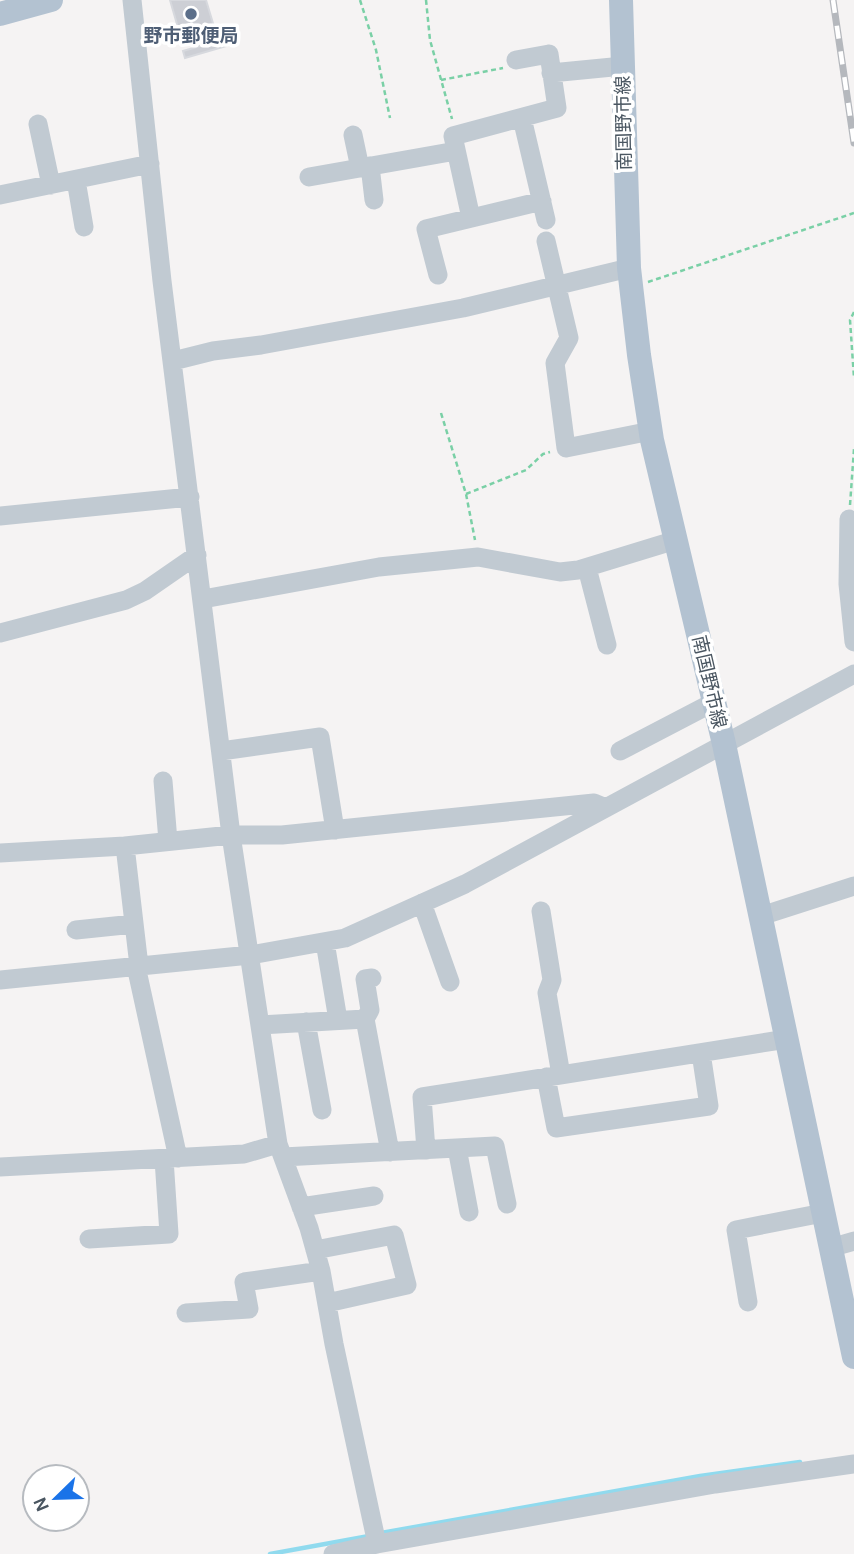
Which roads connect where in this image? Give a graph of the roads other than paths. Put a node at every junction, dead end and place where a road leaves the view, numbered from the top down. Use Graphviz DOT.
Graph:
graph roads {
  1 [pos="51,0"];
  2 [pos="132,0"];
  3 [pos="621,0"];
  4 [pos="0,14"];
  5 [pos="516,60"];
  6 [pos="623,66"];
  7 [pos="551,73"];
  8 [pos="522,118"];
  9 [pos="38,124"];
  10 [pos="353,135"];
  11 [pos="456,143"];
  12 [pos="150,164"];
  13 [pos="365,167"];
  14 [pos="309,177"];
  15 [pos="76,180"];
  16 [pos="51,185"];
  17 [pos="0,195"];
  18 [pos="374,200"];
  19 [pos="471,218"];
  20 [pos="84,227"];
  21 [pos="546,241"];
  22 [pos="438,275"];
  23 [pos="630,278"];
  24 [pos="558,285"];
  25 [pos="173,361"];
  26 [pos="651,431"];
  27 [pos="190,497"];
  28 [pos="0,516"];
  29 [pos="849,519"];
  30 [pos="676,540"];
  31 [pos="197,555"];
  32 [pos="587,568"];
  33 [pos="203,598"];
  34 [pos="0,633"];
  35 [pos="854,642"];
  36 [pos="607,645"];
  37 [pos="854,674"];
  38 [pos="714,702"];
  39 [pos="724,744"];
  40 [pos="221,751"];
  41 [pos="620,751"];
  42 [pos="163,781"];
  43 [pos="606,808"];
  44 [pos="335,830"];
  45 [pos="230,835"];
  46 [pos="168,841"];
  47 [pos="125,846"];
  48 [pos="0,853"];
  49 [pos="854,886"];
  50 [pos="422,904"];
  51 [pos="541,911"];
  52 [pos="761,916"];
  53 [pos="134,924"];
  54 [pos="76,930"];
  55 [pos="326,942"];
  56 [pos="250,955"];
  57 [pos="137,966"];
  58 [pos="372,978"];
  59 [pos="0,979"];
  60 [pos="450,982"];
  61 [pos="365,1018"];
  62 [pos="338,1020"];
  63 [pos="306,1022"];
  64 [pos="260,1025"];
  65 [pos="787,1039"];
  66 [pos="701,1053"];
  67 [pos="553,1076"];
  68 [pos="322,1110"];
  69 [pos="457,1148"];
  70 [pos="426,1150"];
  71 [pos="280,1151"];
  72 [pos="390,1152"];
  73 [pos="171,1158"];
  74 [pos="0,1167"];
  75 [pos="374,1196"];
  76 [pos="507,1204"];
  77 [pos="301,1207"];
  78 [pos="469,1212"];
  79 [pos="823,1213"];
  80 [pos="89,1240"];
  81 [pos="842,1244"];
  82 [pos="315,1250"];
  83 [pos="321,1271"];
  84 [pos="748,1302"];
  85 [pos="327,1303"];
  86 [pos="186,1313"];
  87 [pos="854,1357"];
  88 [pos="854,1464"];
  89 [pos="377,1544"];
  90 [pos="333,1554"];
  1 -- 4 [label="main road"];
  2 -- 12 [label="street"];
  3 -- 6 [label="main road, 南国野市線"];
  5 -- 7 [label="street"];
  6 -- 7 [label="street"];
  6 -- 23 [label="main road, 南国野市線"];
  7 -- 8 [label="street"];
  8 -- 11 [label="street"];
  8 -- 19 [label="street"];
  9 -- 16 [label="street"];
  10 -- 13 [label="street"];
  11 -- 13 [label="street"];
  11 -- 19 [label="street"];
  12 -- 15 [label="street"];
  12 -- 25 [label="street"];
  13 -- 14 [label="street"];
  13 -- 18 [label="street"];
  15 -- 16 [label="street"];
  15 -- 20 [label="street"];
  16 -- 17 [label="street"];
  19 -- 22 [label="street"];
  21 -- 24 [label="street"];
  23 -- 24 [label="street"];
  23 -- 26 [label="main road, 南国野市線"];
  24 -- 25 [label="street"];
  24 -- 26 [label="street"];
  25 -- 27 [label="street"];
  26 -- 30 [label="main road, 南国野市線"];
  27 -- 28 [label="street"];
  27 -- 31 [label="street"];
  29 -- 35 [label="street"];
  30 -- 32 [label="street"];
  30 -- 38 [label="main road, 南国野市線"];
  31 -- 33 [label="street"];
  31 -- 34 [label="street"];
  32 -- 33 [label="street"];
  32 -- 36 [label="street"];
  33 -- 40 [label="street"];
  37 -- 39 [label="street"];
  38 -- 39 [label="main road, 南国野市線"];
  38 -- 41 [label="street"];
  39 -- 43 [label="street"];
  39 -- 52 [label="main road, 南国野市線"];
  40 -- 44 [label="street"];
  40 -- 45 [label="street"];
  42 -- 46 [label="street"];
  43 -- 44 [label="street"];
  43 -- 50 [label="street"];
  44 -- 45 [label="street"];
  45 -- 46 [label="street"];
  45 -- 56 [label="street"];
  46 -- 47 [label="street"];
  47 -- 48 [label="street"];
  47 -- 53 [label="street"];
  49 -- 52 [label="street"];
  50 -- 55 [label="street"];
  50 -- 60 [label="street"];
  51 -- 67 [label="street"];
  52 -- 65 [label="main road, 南国野市線"];
  53 -- 54 [label="street"];
  53 -- 57 [label="street"];
  55 -- 56 [label="street"];
  55 -- 62 [label="street"];
  56 -- 57 [label="street"];
  56 -- 64 [label="street"];
  57 -- 59 [label="street"];
  57 -- 73 [label="street"];
  58 -- 61 [label="street"];
  61 -- 62 [label="street"];
  61 -- 72 [label="street"];
  62 -- 63 [label="street"];
  63 -- 64 [label="street"];
  63 -- 68 [label="street"];
  64 -- 71 [label="street"];
  65 -- 66 [label="street"];
  65 -- 79 [label="main road, 南国野市線"];
  66 -- 67 [label="street"];
  66 -- 67 [label="street"];
  67 -- 70 [label="street"];
  69 -- 70 [label="street"];
  69 -- 76 [label="street"];
  69 -- 78 [label="street"];
  70 -- 72 [label="street"];
  71 -- 72 [label="street"];
  71 -- 73 [label="street"];
  71 -- 77 [label="street"];
  73 -- 74 [label="street"];
  73 -- 80 [label="street"];
  75 -- 77 [label="street"];
  77 -- 82 [label="street"];
  79 -- 81 [label="main road, 南国野市線"];
  79 -- 84 [label="street"];
  81 -- 87 [label="main road, 南国野市線"];
  82 -- 83 [label="street"];
  82 -- 85 [label="street"];
  83 -- 85 [label="street"];
  83 -- 86 [label="street"];
  85 -- 89 [label="street"];
  88 -- 89 [label="street"];
  89 -- 90 [label="street"];
}
